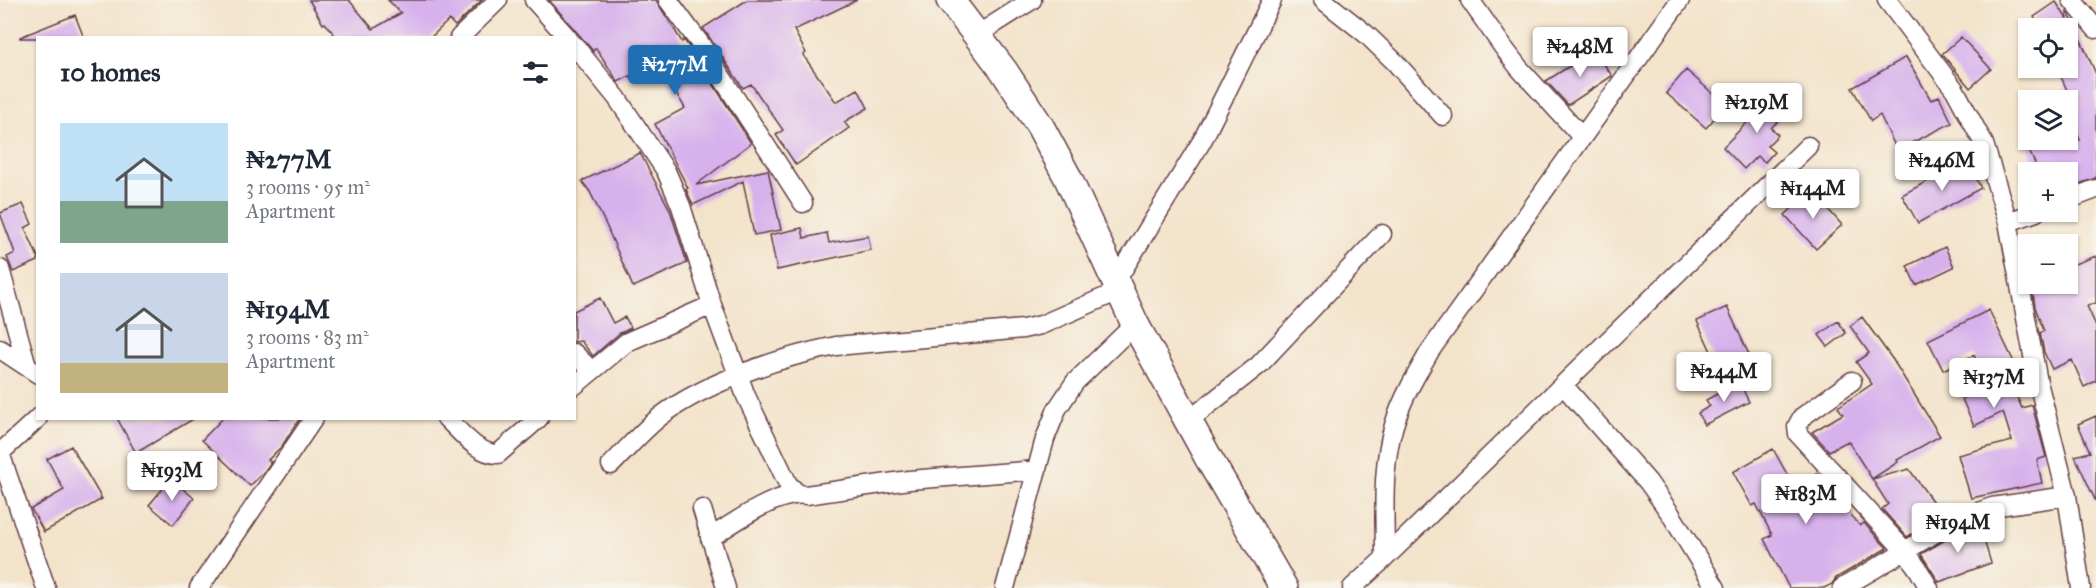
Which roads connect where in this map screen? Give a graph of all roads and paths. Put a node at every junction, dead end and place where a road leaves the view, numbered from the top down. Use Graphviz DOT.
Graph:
graph roads {
  1 [pos="498,0"];
  2 [pos="534,0"];
  3 [pos="668,0"];
  4 [pos="950,0"];
  5 [pos="1032,0"];
  6 [pos="1272,0"];
  7 [pos="1323,0"];
  8 [pos="1470,0"];
  9 [pos="1887,0"];
  10 [pos="2072,0"];
  11 [pos="1670,5"];
  12 [pos="2096,29"];
  13 [pos="977,35"];
  14 [pos="461,36"];
  15 [pos="566,36"];
  16 [pos="576,47"];
  17 [pos="1443,116"];
  18 [pos="1582,137"];
  19 [pos="1808,146"];
  20 [pos="2096,189"];
  21 [pos="2078,196"];
  22 [pos="803,203"];
  23 [pos="2018,218"];
  24 [pos="2008,222"];
  25 [pos="1382,234"];
  26 [pos="0,268"];
  27 [pos="1119,286"];
  28 [pos="712,305"];
  29 [pos="1135,324"];
  30 [pos="0,349"];
  31 [pos="576,355"];
  32 [pos="32,370"];
  33 [pos="592,370"];
  34 [pos="738,375"];
  35 [pos="1852,381"];
  36 [pos="576,384"];
  37 [pos="1563,385"];
  38 [pos="36,420"];
  39 [pos="314,420"];
  40 [pos="448,420"];
  41 [pos="537,420"];
  42 [pos="1188,421"];
  43 [pos="0,453"];
  44 [pos="611,465"];
  45 [pos="1037,470"];
  46 [pos="796,493"];
  47 [pos="2067,496"];
  48 [pos="702,509"];
  49 [pos="710,538"];
  50 [pos="1905,551"];
  51 [pos="1386,558"];
  52 [pos="719,586"];
  53 [pos="46,588"];
  54 [pos="199,588"];
  55 [pos="1005,588"];
  56 [pos="1284,588"];
  57 [pos="1352,588"];
  58 [pos="1716,588"];
  59 [pos="1842,588"];
  60 [pos="1929,588"];
  61 [pos="2080,588"];
  1 -- 14 [label="street"];
  2 -- 15 [label="street"];
  3 -- 22 [label="street"];
  4 -- 13 [label="street"];
  5 -- 13 [label="street"];
  6 -- 27 [label="street"];
  7 -- 17 [label="street"];
  8 -- 18 [label="street"];
  9 -- 24 [label="street"];
  10 -- 12 [label="street"];
  11 -- 18 [label="street"];
  13 -- 27 [label="street"];
  16 -- 28 [label="street"];
  18 -- 51 [label="street"];
  19 -- 37 [label="street"];
  20 -- 21 [label="street"];
  23 -- 24 [label="street"];
  24 -- 47 [label="street"];
  25 -- 42 [label="street"];
  26 -- 32 [label="street"];
  27 -- 29 [label="street"];
  27 -- 34 [label="street"];
  28 -- 33 [label="street"];
  28 -- 34 [label="street"];
  29 -- 42 [label="street"];
  29 -- 45 [label="street"];
  30 -- 32 [label="street"];
  31 -- 33 [label="street"];
  33 -- 36 [label="street"];
  34 -- 44 [label="street"];
  34 -- 46 [label="street"];
  35 -- 50 [label="street"];
  37 -- 51 [label="street"];
  37 -- 58 [label="street"];
  38 -- 43 [label="street"];
  39 -- 54 [label="street"];
  40 -- 41 [label="street"];
  42 -- 56 [label="street"];
  43 -- 53 [label="street"];
  45 -- 46 [label="street"];
  45 -- 55 [label="street"];
  46 -- 49 [label="street"];
  47 -- 50 [label="street"];
  47 -- 61 [label="street"];
  48 -- 49 [label="street"];
  49 -- 52 [label="street"];
  50 -- 59 [label="street"];
  50 -- 60 [label="street"];
  51 -- 57 [label="street"];
}
